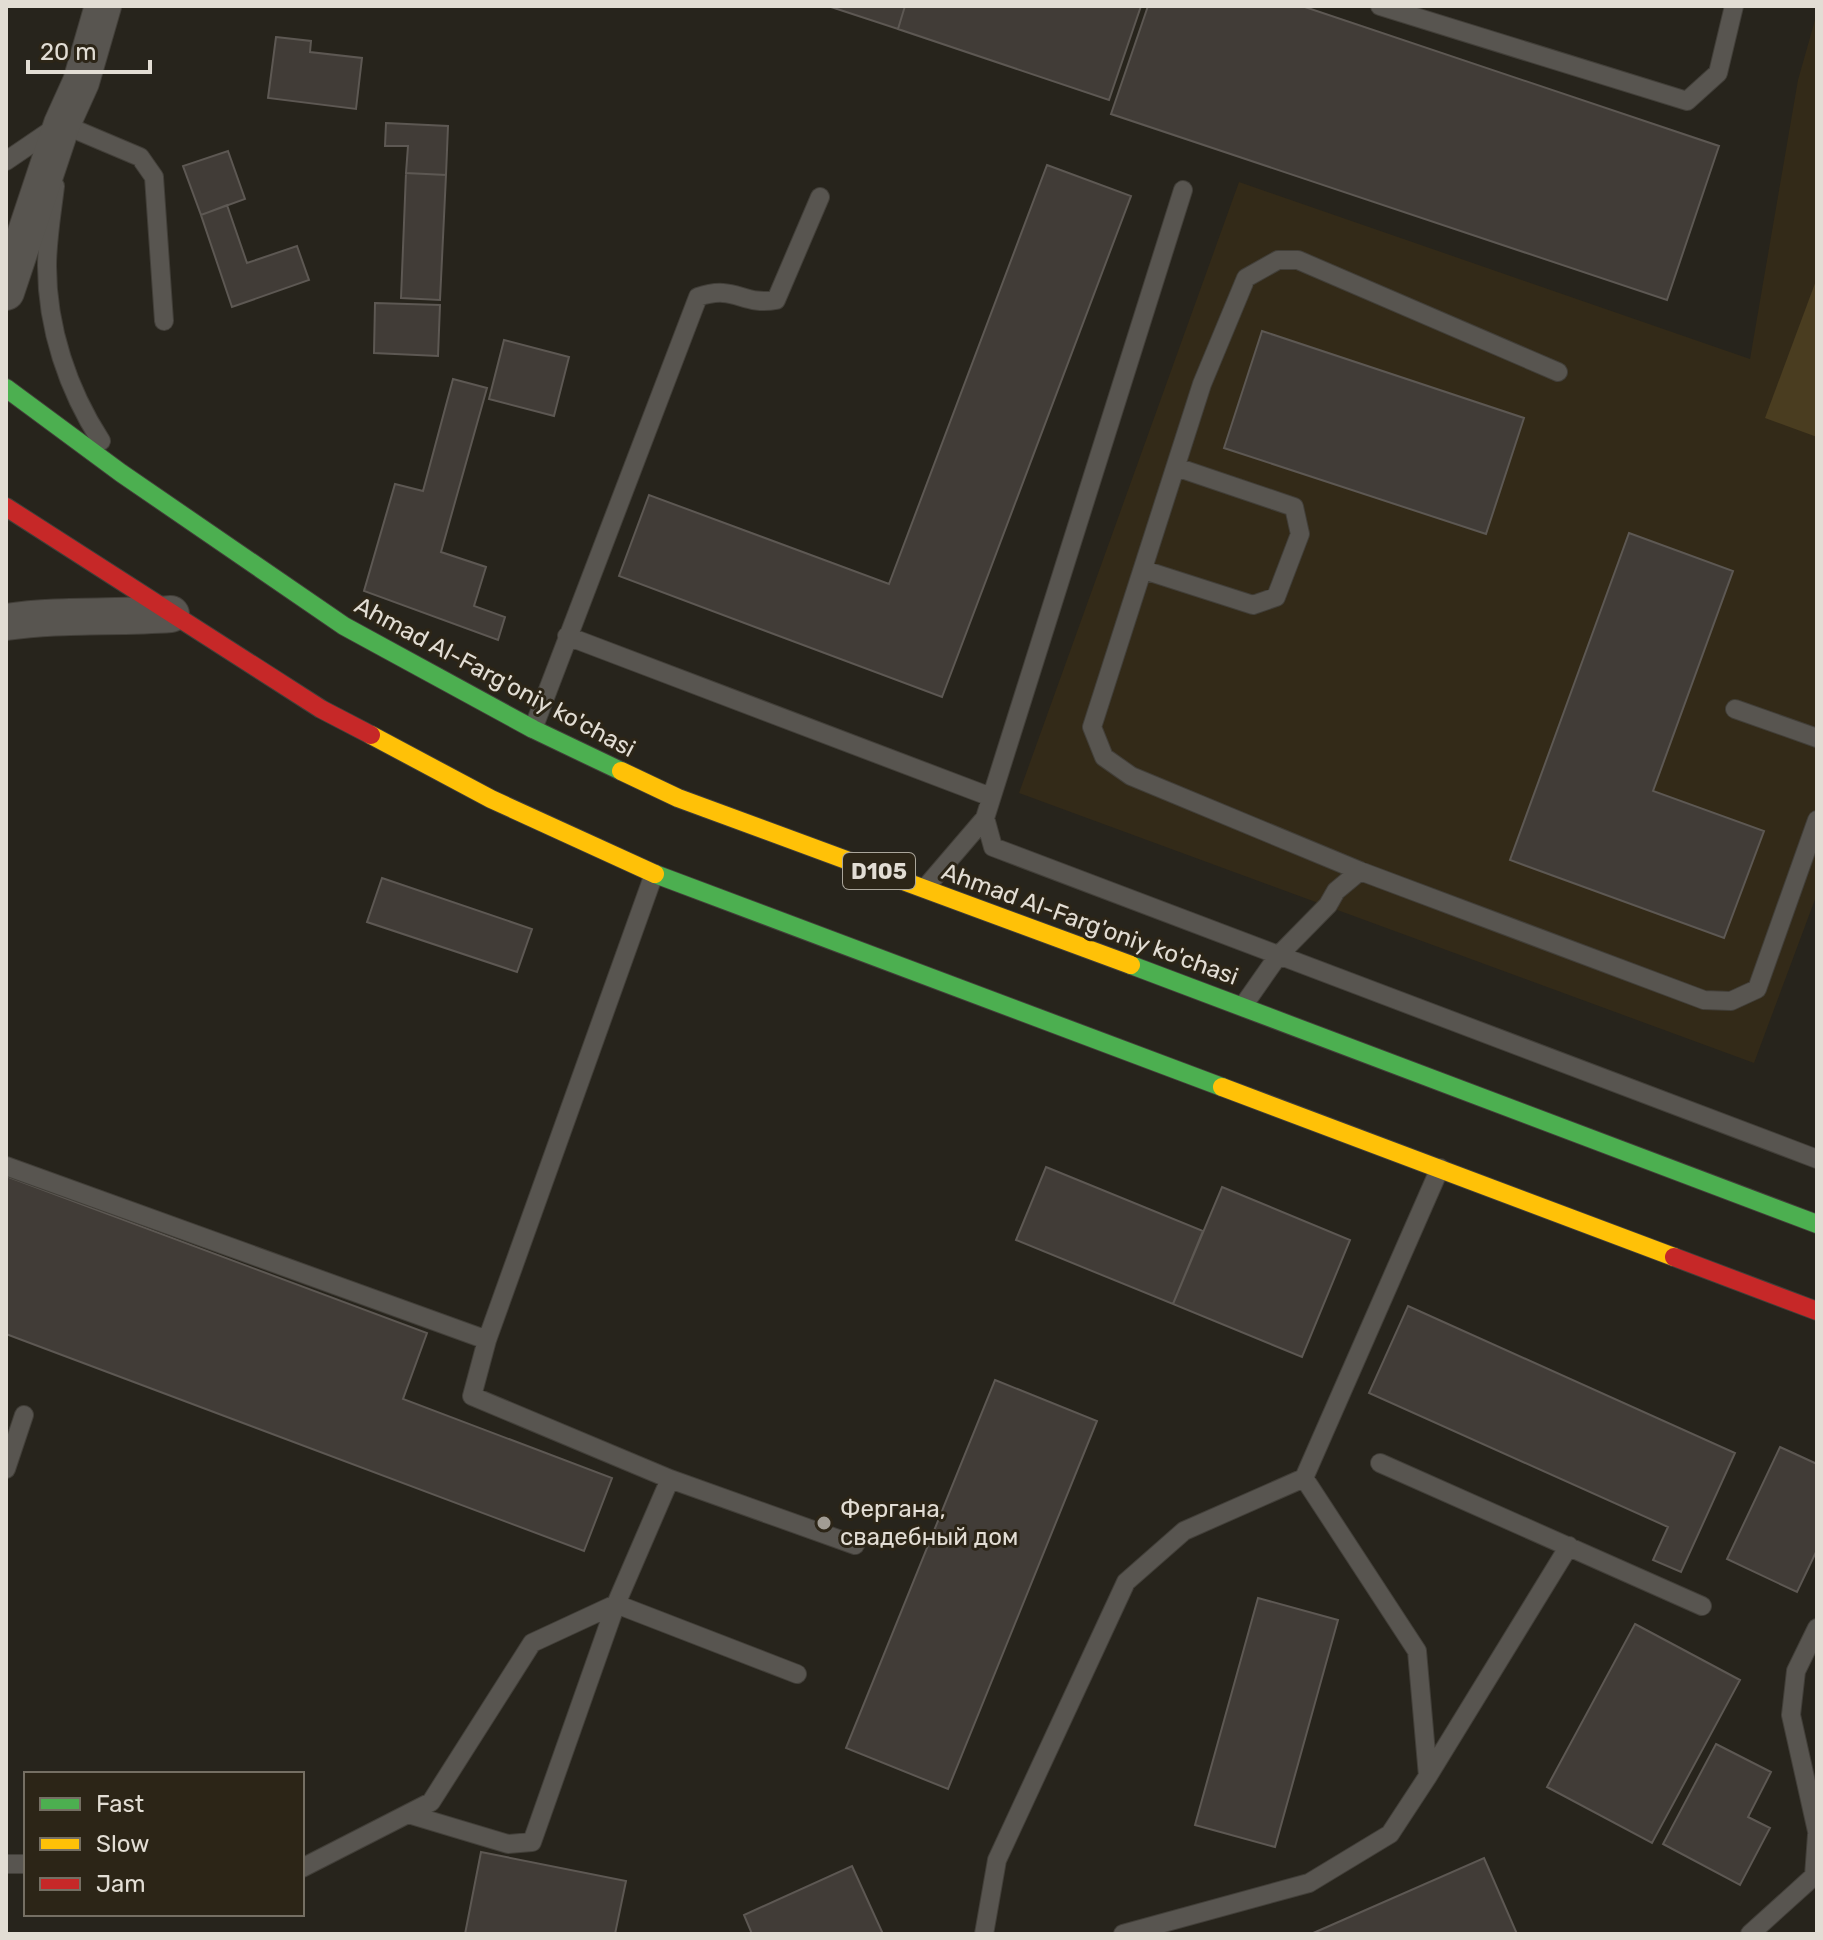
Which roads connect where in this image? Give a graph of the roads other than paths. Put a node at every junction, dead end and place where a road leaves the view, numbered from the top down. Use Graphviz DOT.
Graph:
graph roads {
  1 [pos="103,6"];
  2 [pos="1380,6"];
  3 [pos="1734,6"];
  4 [pos="62,124"];
  5 [pos="6,161"];
  6 [pos="1183,190"];
  7 [pos="820,197"];
  8 [pos="6,292"];
  9 [pos="164,321"];
  10 [pos="1558,372"];
  11 [pos="6,388"];
  12 [pos="1176,467"];
  13 [pos="121,473"];
  14 [pos="6,507"];
  15 [pos="1144,570"];
  16 [pos="171,614"];
  17 [pos="6,622"];
  18 [pos="567,636"];
  19 [pos="1735,709"];
  20 [pos="533,729"];
  21 [pos="1817,738"];
  22 [pos="991,797"];
  23 [pos="985,818"];
  24 [pos="1817,820"];
  25 [pos="1360,871"];
  26 [pos="654,874"];
  27 [pos="925,888"];
  28 [pos="1278,956"];
  29 [pos="1243,1006"];
  30 [pos="1817,1159"];
  31 [pos="6,1166"];
  32 [pos="1440,1168"];
  33 [pos="1817,1224"];
  34 [pos="1817,1311"];
  35 [pos="487,1340"];
  36 [pos="24,1415"];
  37 [pos="1380,1463"];
  38 [pos="6,1469"];
  39 [pos="1304,1478"];
  40 [pos="670,1479"];
  41 [pos="855,1545"];
  42 [pos="1569,1546"];
  43 [pos="616,1604"];
  44 [pos="1702,1606"];
  45 [pos="1817,1628"];
  46 [pos="797,1674"];
  47 [pos="1428,1776"];
  48 [pos="408,1814"];
  49 [pos="1817,1833"];
  50 [pos="304,1867"];
  51 [pos="984,1934"];
  52 [pos="1123,1934"];
  53 [pos="1750,1934"];
  1 -- 4 [label="street"];
  2 -- 3 [label="lane"];
  4 -- 5 [label="lane"];
  4 -- 8 [label="street"];
  4 -- 9 [label="lane"];
  4 -- 13 [label="lane"];
  6 -- 22 [label="lane"];
  7 -- 18 [label="lane"];
  10 -- 12 [label="lane"];
  11 -- 13 [label="highway, Ahmad Al-Farg'oniy ko'chasi / D105"];
  12 -- 15 [label="lane"];
  12 -- 15 [label="lane"];
  13 -- 20 [label="highway, Ahmad Al-Farg'oniy ko'chasi / D105"];
  14 -- 16 [label="highway"];
  15 -- 25 [label="lane"];
  16 -- 17 [label="street"];
  16 -- 26 [label="highway"];
  18 -- 20 [label="lane"];
  18 -- 22 [label="lane"];
  19 -- 21 [label="lane"];
  20 -- 27 [label="highway, Ahmad Al-Farg'oniy ko'chasi / D105"];
  22 -- 23 [label="lane"];
  23 -- 27 [label="lane"];
  23 -- 28 [label="lane"];
  24 -- 25 [label="lane"];
  25 -- 28 [label="lane"];
  26 -- 32 [label="highway"];
  26 -- 35 [label="lane"];
  27 -- 29 [label="highway, Ahmad Al-Farg'oniy ko'chasi / D105"];
  28 -- 29 [label="lane"];
  28 -- 30 [label="lane"];
  29 -- 33 [label="highway, Ahmad Al-Farg'oniy ko'chasi / D105"];
  31 -- 35 [label="lane"];
  32 -- 34 [label="highway"];
  32 -- 39 [label="lane"];
  35 -- 40 [label="lane"];
  36 -- 38 [label="lane"];
  37 -- 42 [label="lane"];
  39 -- 47 [label="lane"];
  39 -- 51 [label="lane"];
  40 -- 41 [label="lane"];
  40 -- 43 [label="lane"];
  42 -- 44 [label="lane"];
  42 -- 47 [label="lane"];
  43 -- 46 [label="lane"];
  43 -- 48 [label="lane"];
  43 -- 48 [label="lane"];
  45 -- 49 [label="lane"];
  47 -- 52 [label="lane"];
  48 -- 50 [label="lane"];
  49 -- 53 [label="lane"];
}
